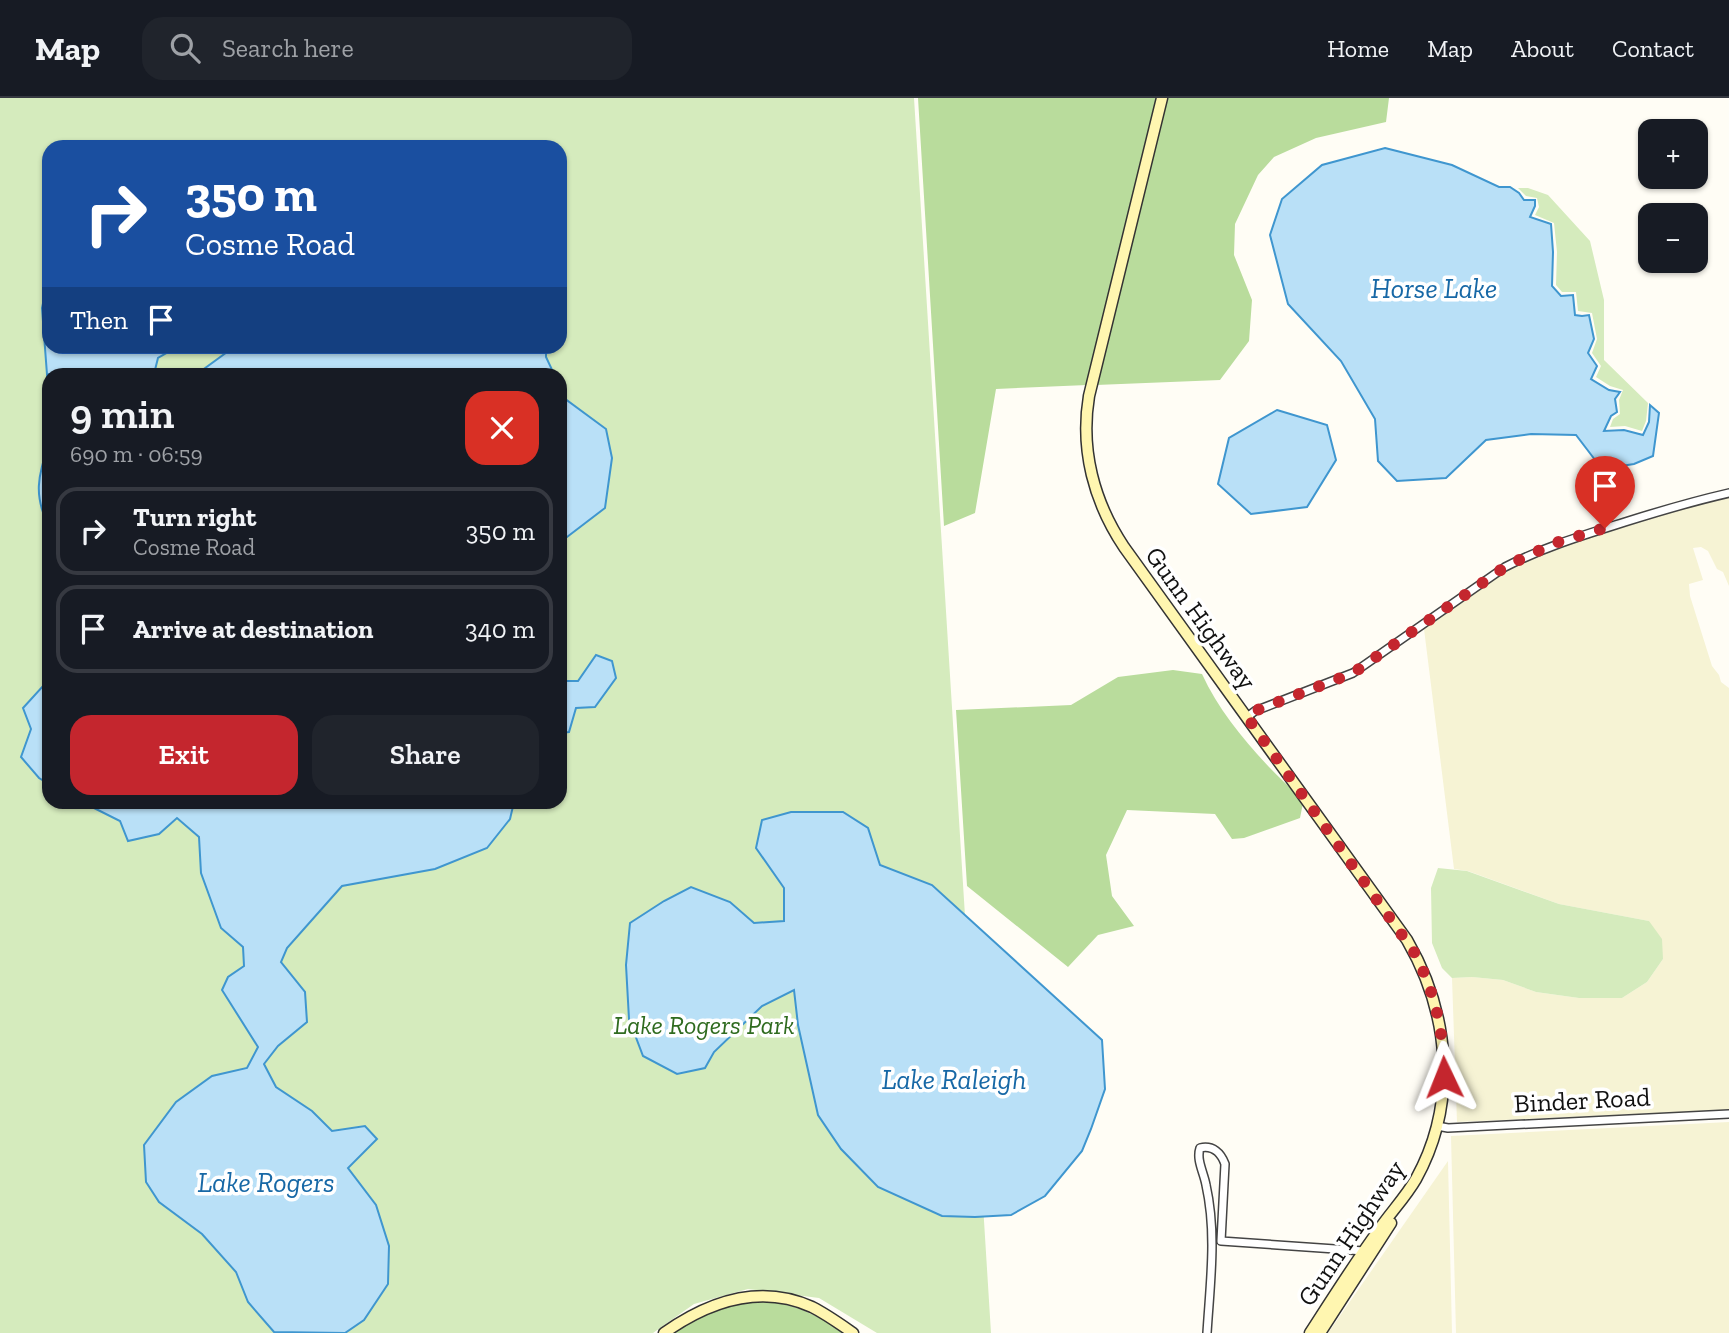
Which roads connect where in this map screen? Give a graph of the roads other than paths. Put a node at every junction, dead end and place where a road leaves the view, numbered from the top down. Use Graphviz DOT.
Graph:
graph roads {
  1 [pos="1162,98"];
  2 [pos="1729,493"];
  3 [pos="1247,717"];
  4 [pos="1729,1114"];
  5 [pos="1437,1126"];
  6 [pos="1404,1198"];
  7 [pos="1364,1251"];
  8 [pos="664,1333"];
  9 [pos="853,1333"];
  10 [pos="1207,1333"];
  11 [pos="1310,1333"];
  12 [pos="1320,1333"];
  1 -- 3 [label="main road, Gunn Highway"];
  2 -- 3 [label="street"];
  3 -- 5 [label="main road, Gunn Highway"];
  4 -- 5 [label="street, Binder Road"];
  5 -- 6 [label="main road, Gunn Highway"];
  6 -- 7 [label="main road, Gunn Highway"];
  6 -- 12 [label="main road"];
  7 -- 10 [label="street"];
  7 -- 11 [label="main road, Gunn Highway"];
  8 -- 9 [label="main road"];
}
